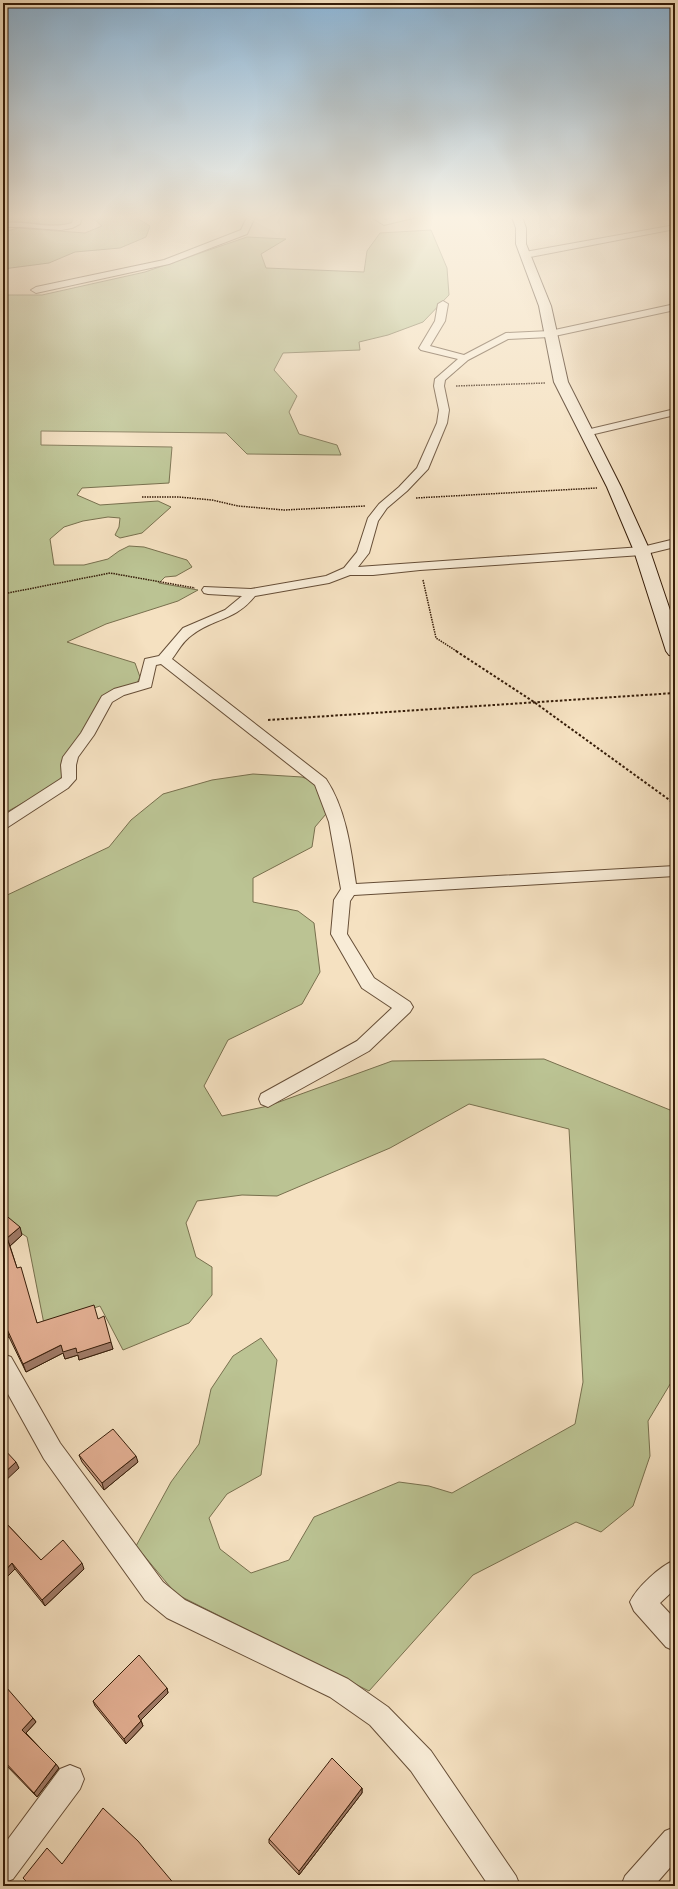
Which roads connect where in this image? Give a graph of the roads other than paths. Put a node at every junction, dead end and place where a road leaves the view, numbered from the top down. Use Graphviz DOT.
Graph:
graph roads {
  1 [pos="442,305"];
  2 [pos="546,305"];
  3 [pos="675,307"];
  4 [pos="550,334"];
  5 [pos="465,358"];
  6 [pos="675,412"];
  7 [pos="586,433"];
  8 [pos="675,544"];
  9 [pos="642,552"];
  10 [pos="348,571"];
  11 [pos="208,590"];
  12 [pos="251,593"];
  13 [pos="675,651"];
  14 [pos="164,659"];
  15 [pos="3,823"];
  16 [pos="675,871"];
  17 [pos="349,890"];
  18 [pos="268,1099"];
  19 [pos="3,1364"];
  20 [pos="675,1572"];
  21 [pos="675,1638"];
  22 [pos="70,1779"];
  23 [pos="675,1841"];
  24 [pos="3,1869"];
  25 [pos="506,1886"];
  26 [pos="635,1886"];
  1 -- 5 [label="street"];
  2 -- 4 [label="street"];
  3 -- 4 [label="street"];
  4 -- 5 [label="street"];
  4 -- 7 [label="street"];
  5 -- 10 [label="street"];
  6 -- 7 [label="street"];
  7 -- 9 [label="street"];
  8 -- 9 [label="street"];
  9 -- 10 [label="street"];
  9 -- 13 [label="street"];
  10 -- 12 [label="street"];
  11 -- 12 [label="street"];
  12 -- 14 [label="street"];
  14 -- 15 [label="street"];
  14 -- 17 [label="street"];
  16 -- 17 [label="street"];
  17 -- 18 [label="street"];
  19 -- 25 [label="street"];
  20 -- 21 [label="street"];
  22 -- 24 [label="street"];
  23 -- 26 [label="street"];
}
